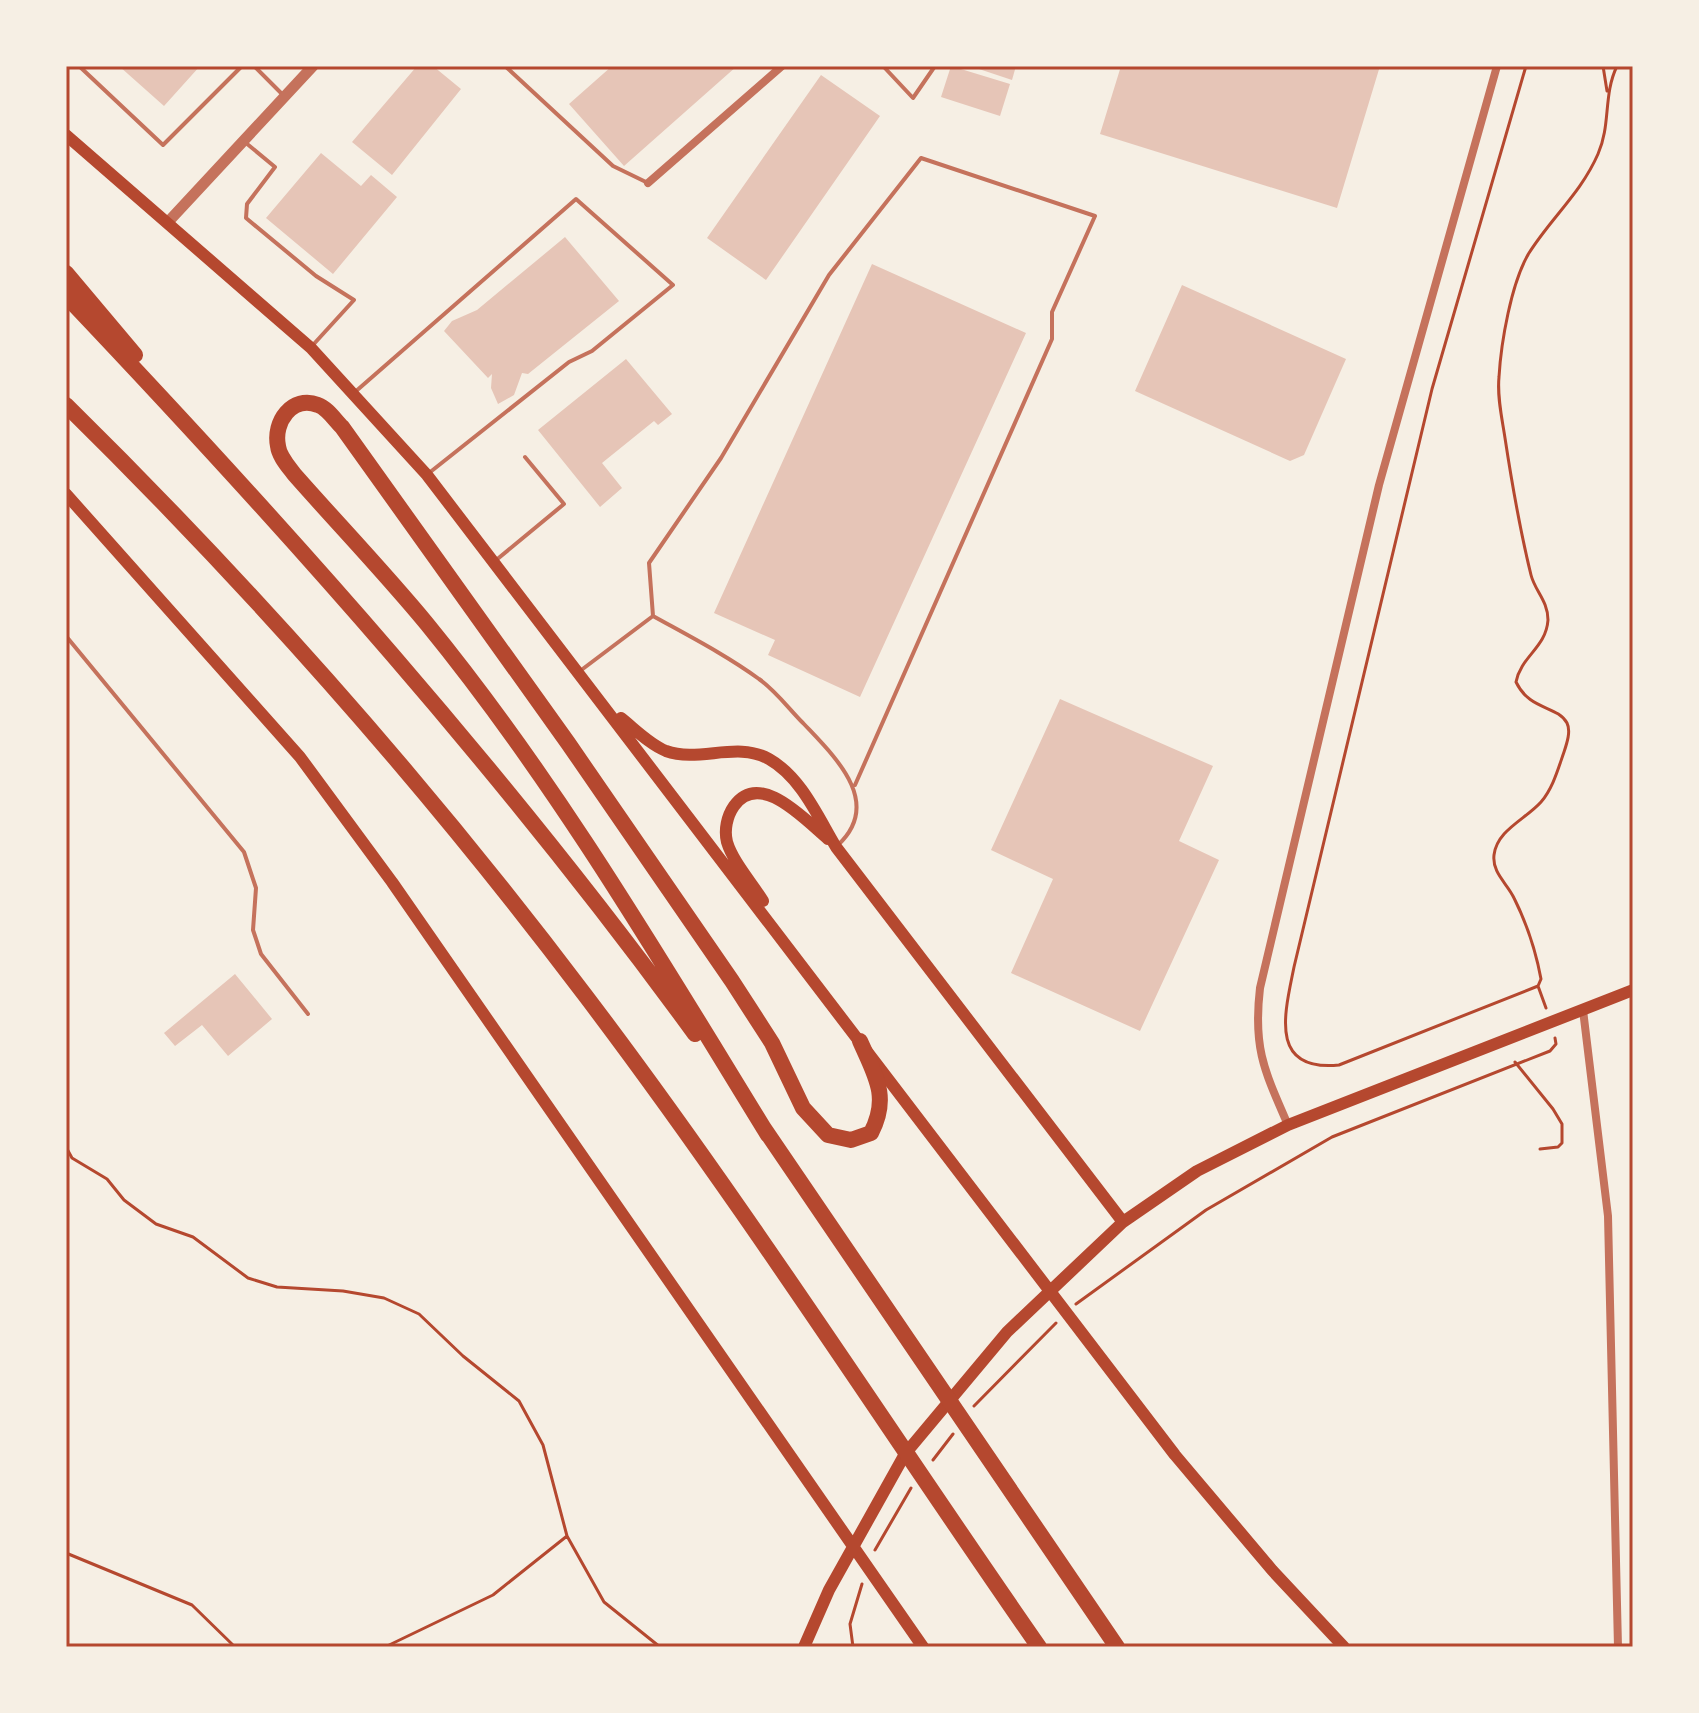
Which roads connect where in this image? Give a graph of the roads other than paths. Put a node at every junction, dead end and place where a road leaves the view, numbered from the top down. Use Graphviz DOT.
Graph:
graph roads {
  1 [pos="79,66"];
  2 [pos="242,66"];
  3 [pos="254,66"];
  4 [pos="313,66"];
  5 [pos="505,66"];
  6 [pos="782,66"];
  7 [pos="883,66"];
  8 [pos="935,66"];
  9 [pos="1497,66"];
  10 [pos="283,95"];
  11 [pos="66,135"];
  12 [pos="242,140"];
  13 [pos="648,183"];
  14 [pos="169,221"];
  15 [pos="66,273"];
  16 [pos="66,296"];
  17 [pos="311,348"];
  18 [pos="354,393"];
  19 [pos="66,405"];
  20 [pos="525,457"];
  21 [pos="220,458"];
  22 [pos="427,475"];
  23 [pos="66,494"];
  24 [pos="495,561"];
  25 [pos="653,616"];
  26 [pos="66,636"];
  27 [pos="580,671"];
  28 [pos="605,704"];
  29 [pos="855,785"];
  30 [pos="836,847"];
  31 [pos="810,974"];
  32 [pos="1633,990"];
  33 [pos="1583,1010"];
  34 [pos="308,1014"];
  35 [pos="860,1041"];
  36 [pos="1288,1125"];
  37 [pos="768,1135"];
  38 [pos="1123,1222"];
  39 [pos="804,1647"];
  40 [pos="923,1647"];
  41 [pos="1039,1647"];
  42 [pos="1117,1647"];
  43 [pos="1344,1647"];
  44 [pos="1618,1647"];
  1 -- 2 [label="lane"];
  3 -- 10 [label="lane"];
  4 -- 10 [label="street"];
  5 -- 13 [label="lane"];
  6 -- 13 [label="street"];
  7 -- 8 [label="lane"];
  9 -- 36 [label="street"];
  10 -- 12 [label="street"];
  11 -- 14 [label="main road"];
  12 -- 14 [label="street"];
  12 -- 17 [label="lane"];
  14 -- 17 [label="main road"];
  15 -- 21 [label="highway"];
  16 -- 21 [label="highway"];
  17 -- 18 [label="main road"];
  18 -- 22 [label="main road"];
  18 -- 22 [label="lane"];
  19 -- 41 [label="highway"];
  20 -- 24 [label="lane"];
  21 -- 37 [label="highway"];
  22 -- 24 [label="main road"];
  23 -- 40 [label="main road"];
  24 -- 27 [label="main road"];
  25 -- 27 [label="lane"];
  25 -- 29 [label="lane"];
  25 -- 29 [label="lane"];
  26 -- 34 [label="lane"];
  27 -- 28 [label="main road"];
  28 -- 30 [label="main road"];
  28 -- 31 [label="main road"];
  29 -- 30 [label="lane"];
  30 -- 31 [label="main road"];
  30 -- 38 [label="main road"];
  31 -- 35 [label="main road"];
  32 -- 33 [label="main road"];
  33 -- 36 [label="main road"];
  33 -- 44 [label="street"];
  35 -- 37 [label="highway"];
  35 -- 43 [label="main road"];
  36 -- 38 [label="main road"];
  37 -- 42 [label="highway"];
  38 -- 39 [label="main road"];
}
